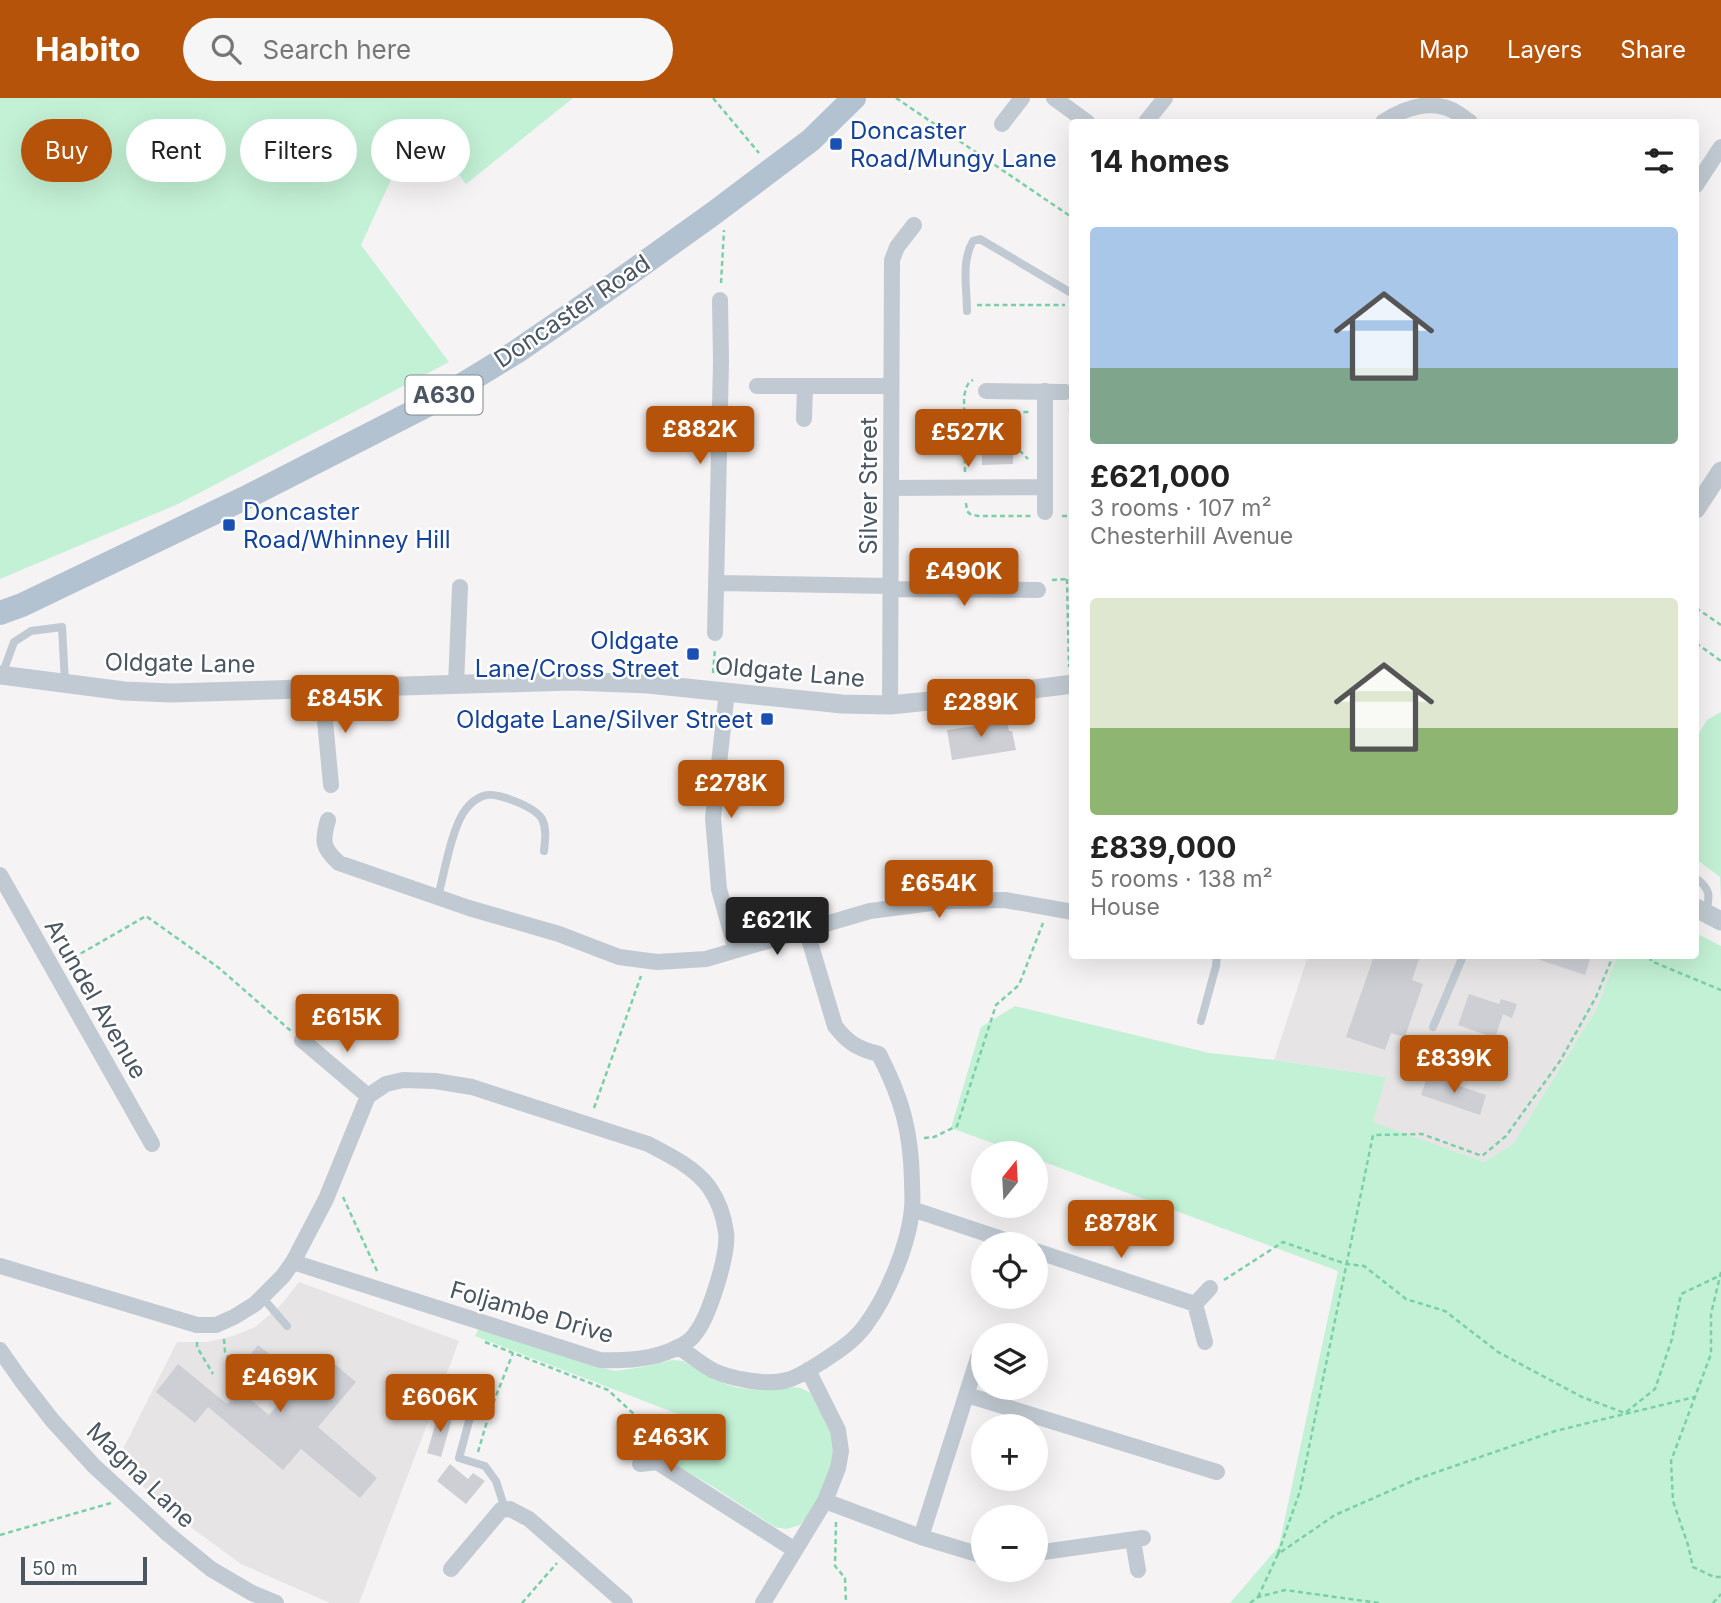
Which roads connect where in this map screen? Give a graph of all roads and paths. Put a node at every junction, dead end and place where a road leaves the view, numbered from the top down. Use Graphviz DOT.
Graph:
graph roads {
  1 [pos="713,98"];
  2 [pos="896,98"];
  3 [pos="1022,98"];
  4 [pos="1054,98"];
  5 [pos="1165,98"];
  6 [pos="850,102"];
  7 [pos="1443,102"];
  8 [pos="1083,119"];
  9 [pos="1148,119"];
  10 [pos="1388,119"];
  11 [pos="1466,119"];
  12 [pos="1002,124"];
  13 [pos="1721,146"];
  14 [pos="772,169"];
  15 [pos="1699,180"];
  16 [pos="714,213"];
  17 [pos="1069,215"];
  18 [pos="914,225"];
  19 [pos="1069,292"];
  20 [pos="720,300"];
  21 [pos="1069,304"];
  22 [pos="967,308"];
  23 [pos="757,386"];
  24 [pos="805,386"];
  25 [pos="891,386"];
  26 [pos="986,391"];
  27 [pos="1045,391"];
  28 [pos="1069,391"];
  29 [pos="1065,392"];
  30 [pos="1045,412"];
  31 [pos="964,413"];
  32 [pos="1003,413"];
  33 [pos="804,419"];
  34 [pos="1044,460"];
  35 [pos="1721,471"];
  36 [pos="1044,486"];
  37 [pos="965,487"];
  38 [pos="891,488"];
  39 [pos="1699,504"];
  40 [pos="1045,515"];
  41 [pos="1069,516"];
  42 [pos="1068,579"];
  43 [pos="717,583"];
  44 [pos="460,587"];
  45 [pos="890,587"];
  46 [pos="1038,590"];
  47 [pos="1699,610"];
  48 [pos="0,613"];
  49 [pos="1069,614"];
  50 [pos="1721,625"];
  51 [pos="715,633"];
  52 [pos="1699,645"];
  53 [pos="1721,661"];
  54 [pos="1,675"];
  55 [pos="65,683"];
  56 [pos="1069,684"];
  57 [pos="456,685"];
  58 [pos="322,688"];
  59 [pos="719,691"];
  60 [pos="890,705"];
  61 [pos="331,785"];
  62 [pos="328,820"];
  63 [pos="544,851"];
  64 [pos="0,876"];
  65 [pos="1699,881"];
  66 [pos="438,897"];
  67 [pos="1049,906"];
  68 [pos="1069,911"];
  69 [pos="1707,914"];
  70 [pos="806,929"];
  71 [pos="736,950"];
  72 [pos="1217,959"];
  73 [pos="1462,959"];
  74 [pos="1612,959"];
  75 [pos="1651,959"];
  76 [pos="646,961"];
  77 [pos="53,969"];
  78 [pos="1721,990"];
  79 [pos="1201,1021"];
  80 [pos="1433,1027"];
  81 [pos="302,1040"];
  82 [pos="368,1096"];
  83 [pos="589,1125"];
  84 [pos="909,1141"];
  85 [pos="152,1144"];
  86 [pos="335,1178"];
  87 [pos="912,1209"];
  88 [pos="981,1232"];
  89 [pos="1048,1255"];
  90 [pos="293,1262"];
  91 [pos="1346,1264"];
  92 [pos="0,1266"];
  93 [pos="1720,1274"];
  94 [pos="1210,1288"];
  95 [pos="386,1292"];
  96 [pos="262,1297"];
  97 [pos="1195,1304"];
  98 [pos="474,1320"];
  99 [pos="223,1322"];
  100 [pos="197,1325"];
  101 [pos="287,1326"];
  102 [pos="1205,1342"];
  103 [pos="679,1347"];
  104 [pos="0,1350"];
  105 [pos="513,1353"];
  106 [pos="808,1370"];
  107 [pos="237,1373"];
  108 [pos="213,1374"];
  109 [pos="971,1382"];
  110 [pos="967,1395"];
  111 [pos="1695,1397"];
  112 [pos="472,1410"];
  113 [pos="1625,1413"];
  114 [pos="663,1440"];
  115 [pos="475,1463"];
  116 [pos="1217,1472"];
  117 [pos="122,1492"];
  118 [pos="825,1501"];
  119 [pos="841,1507"];
  120 [pos="505,1509"];
  121 [pos="0,1535"];
  122 [pos="921,1537"];
  123 [pos="795,1550"];
  124 [pos="1048,1551"];
  125 [pos="566,1552"];
  126 [pos="971,1552"];
  127 [pos="1278,1554"];
  128 [pos="451,1569"];
  129 [pos="1138,1570"];
  130 [pos="1721,1577"];
  131 [pos="1721,1594"];
  132 [pos="1258,1597"];
  133 [pos="276,1603"];
  134 [pos="522,1603"];
  135 [pos="625,1603"];
  136 [pos="763,1603"];
  137 [pos="846,1603"];
  138 [pos="1250,1603"];
  139 [pos="1379,1603"];
  140 [pos="1713,1603"];
  1 -- 14 [label="path"];
  2 -- 17 [label="path"];
  3 -- 12 [label="street"];
  4 -- 8 [label="street"];
  5 -- 9 [label="street"];
  6 -- 14 [label="main road, Doncaster Road / A630"];
  7 -- 10 [label="street"];
  7 -- 11 [label="street"];
  13 -- 15 [label="street"];
  14 -- 16 [label="main road, Doncaster Road / A630"];
  16 -- 20 [label="path"];
  16 -- 48 [label="main road, Doncaster Road / A630"];
  18 -- 25 [label="street, Silver Street"];
  19 -- 22 [label="lane"];
  20 -- 43 [label="street"];
  21 -- 22 [label="path"];
  23 -- 24 [label="street, Silver Street"];
  24 -- 25 [label="street, Silver Street"];
  24 -- 33 [label="street"];
  25 -- 38 [label="street, Silver Street"];
  26 -- 27 [label="street"];
  26 -- 31 [label="path"];
  27 -- 29 [label="street"];
  27 -- 30 [label="street"];
  28 -- 29 [label="path"];
  30 -- 32 [label="path"];
  30 -- 34 [label="street"];
  31 -- 32 [label="path"];
  31 -- 37 [label="path"];
  32 -- 34 [label="path"];
  34 -- 36 [label="street"];
  35 -- 39 [label="street"];
  36 -- 37 [label="street"];
  36 -- 40 [label="street"];
  37 -- 38 [label="street"];
  37 -- 40 [label="path"];
  38 -- 45 [label="street, Silver Street"];
  40 -- 41 [label="path"];
  42 -- 49 [label="path"];
  43 -- 45 [label="street, Silver Street"];
  43 -- 51 [label="street"];
  44 -- 57 [label="street"];
  45 -- 46 [label="street"];
  45 -- 60 [label="street, Silver Street"];
  47 -- 50 [label="path"];
  51 -- 59 [label="path"];
  52 -- 53 [label="path"];
  54 -- 55 [label="street, Oldgate Lane"];
  54 -- 55 [label="lane"];
  55 -- 58 [label="street, Oldgate Lane"];
  56 -- 60 [label="street, Oldgate Lane"];
  57 -- 58 [label="street, Oldgate Lane"];
  57 -- 59 [label="street, Oldgate Lane"];
  58 -- 61 [label="street"];
  59 -- 60 [label="street, Oldgate Lane"];
  59 -- 71 [label="street"];
  62 -- 66 [label="street"];
  63 -- 66 [label="lane"];
  64 -- 77 [label="street, Arundel Avenue"];
  65 -- 69 [label="lane"];
  66 -- 76 [label="street"];
  67 -- 68 [label="street"];
  67 -- 70 [label="street"];
  67 -- 84 [label="path"];
  70 -- 71 [label="street"];
  70 -- 84 [label="street"];
  71 -- 76 [label="street"];
  72 -- 79 [label="lane"];
  73 -- 80 [label="lane"];
  74 -- 91 [label="path"];
  75 -- 78 [label="path"];
  76 -- 83 [label="path"];
  77 -- 81 [label="path"];
  77 -- 85 [label="street, Arundel Avenue"];
  81 -- 82 [label="street"];
  82 -- 83 [label="street"];
  82 -- 86 [label="street"];
  83 -- 103 [label="street"];
  84 -- 87 [label="street"];
  86 -- 90 [label="street"];
  86 -- 95 [label="path"];
  87 -- 88 [label="street"];
  87 -- 106 [label="street"];
  89 -- 97 [label="street"];
  90 -- 95 [label="street, Foljambe Drive"];
  90 -- 96 [label="street"];
  91 -- 94 [label="path"];
  91 -- 113 [label="path"];
  91 -- 127 [label="path"];
  92 -- 100 [label="street"];
  93 -- 111 [label="path"];
  93 -- 113 [label="path"];
  94 -- 97 [label="street"];
  95 -- 98 [label="street, Foljambe Drive"];
  96 -- 99 [label="street"];
  96 -- 101 [label="lane"];
  97 -- 102 [label="street"];
  98 -- 103 [label="street, Foljambe Drive"];
  98 -- 105 [label="path"];
  99 -- 100 [label="street"];
  99 -- 107 [label="path"];
  100 -- 108 [label="path"];
  103 -- 106 [label="street"];
  104 -- 117 [label="street, Magna Lane"];
  105 -- 114 [label="path"];
  105 -- 115 [label="path"];
  106 -- 118 [label="street"];
  109 -- 110 [label="street"];
  110 -- 116 [label="street"];
  110 -- 122 [label="street"];
  111 -- 113 [label="path"];
  111 -- 130 [label="path"];
  112 -- 115 [label="lane"];
  113 -- 127 [label="path"];
  114 -- 123 [label="street"];
  115 -- 120 [label="lane"];
  117 -- 121 [label="path"];
  117 -- 133 [label="street, Magna Lane"];
  118 -- 119 [label="street"];
  118 -- 123 [label="street"];
  119 -- 122 [label="street"];
  119 -- 137 [label="path"];
  120 -- 125 [label="street"];
  120 -- 128 [label="street"];
  122 -- 126 [label="street"];
  123 -- 136 [label="street"];
  124 -- 129 [label="street"];
  125 -- 134 [label="path"];
  125 -- 135 [label="street"];
  127 -- 132 [label="path"];
  131 -- 140 [label="path"];
  132 -- 138 [label="path"];
  132 -- 139 [label="path"];
}
